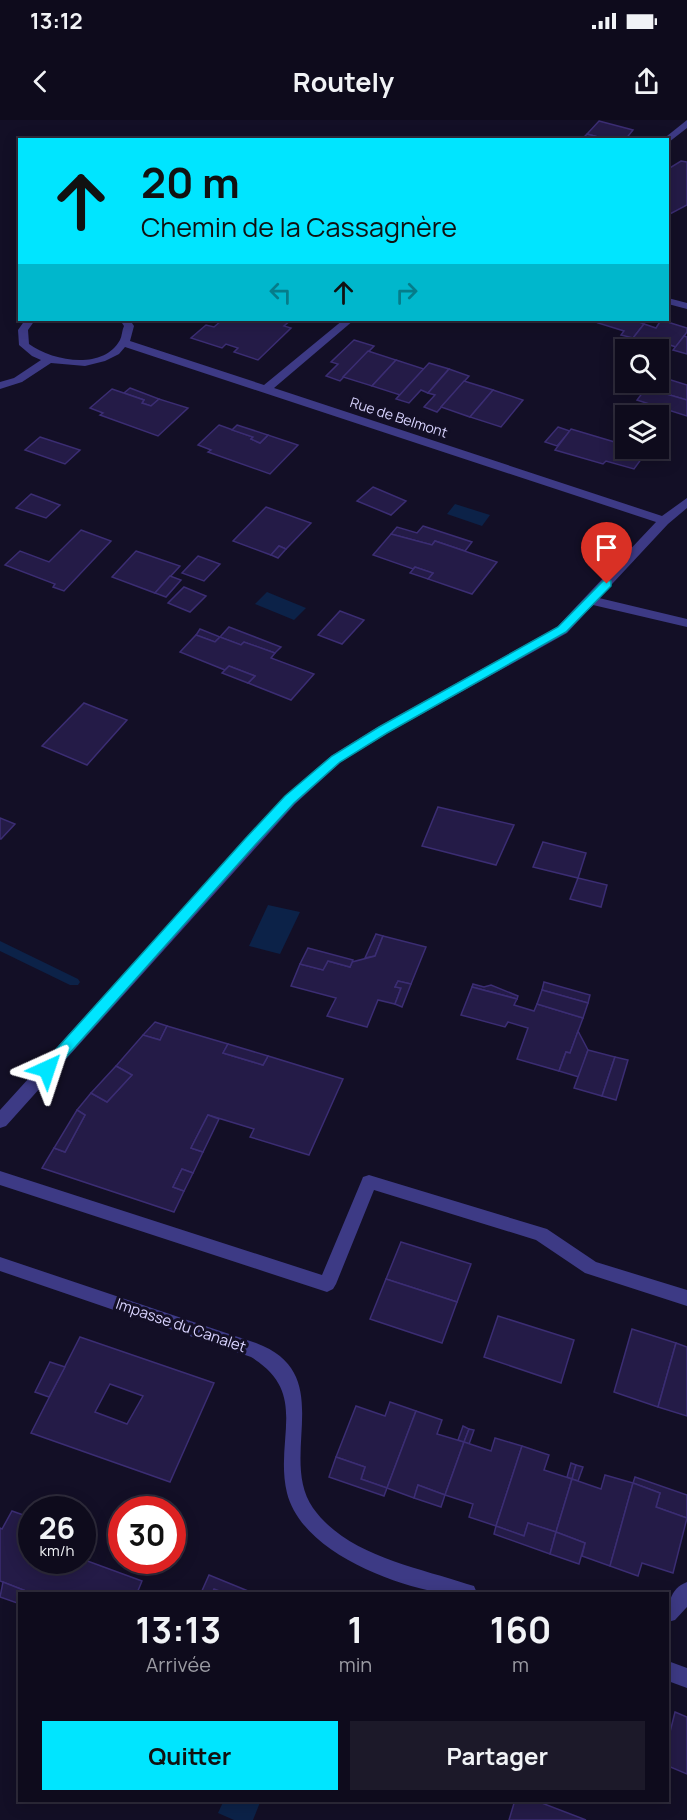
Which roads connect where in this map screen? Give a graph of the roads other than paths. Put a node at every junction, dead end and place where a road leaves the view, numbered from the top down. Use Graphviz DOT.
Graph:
graph roads {
  1 [pos="687,123"];
  2 [pos="668,138"];
  3 [pos="669,301"];
  4 [pos="687,306"];
  5 [pos="29,321"];
  6 [pos="125,321"];
  7 [pos="348,321"];
  8 [pos="125,343"];
  9 [pos="48,360"];
  10 [pos="0,386"];
  11 [pos="266,389"];
  12 [pos="687,502"];
  13 [pos="664,521"];
  14 [pos="590,600"];
  15 [pos="687,623"];
  16 [pos="0,1121"];
  17 [pos="0,1178"];
  18 [pos="0,1264"];
  19 [pos="687,1298"];
  20 [pos="687,1591"];
  21 [pos="464,1592"];
  22 [pos="669,1612"];
  23 [pos="669,1671"];
  24 [pos="687,1678"];
  1 -- 2 [label="street"];
  3 -- 4 [label="street"];
  5 -- 9 [label="street"];
  6 -- 8 [label="street"];
  7 -- 11 [label="street"];
  8 -- 9 [label="street"];
  8 -- 11 [label="street, Rue de Belmont"];
  9 -- 10 [label="street"];
  11 -- 13 [label="street, Rue de Belmont"];
  12 -- 13 [label="street"];
  13 -- 14 [label="street"];
  14 -- 15 [label="street"];
  14 -- 16 [label="street"];
  17 -- 19 [label="street"];
  18 -- 21 [label="street, Impasse du Canalet"];
  20 -- 22 [label="street"];
  23 -- 24 [label="street"];
}
